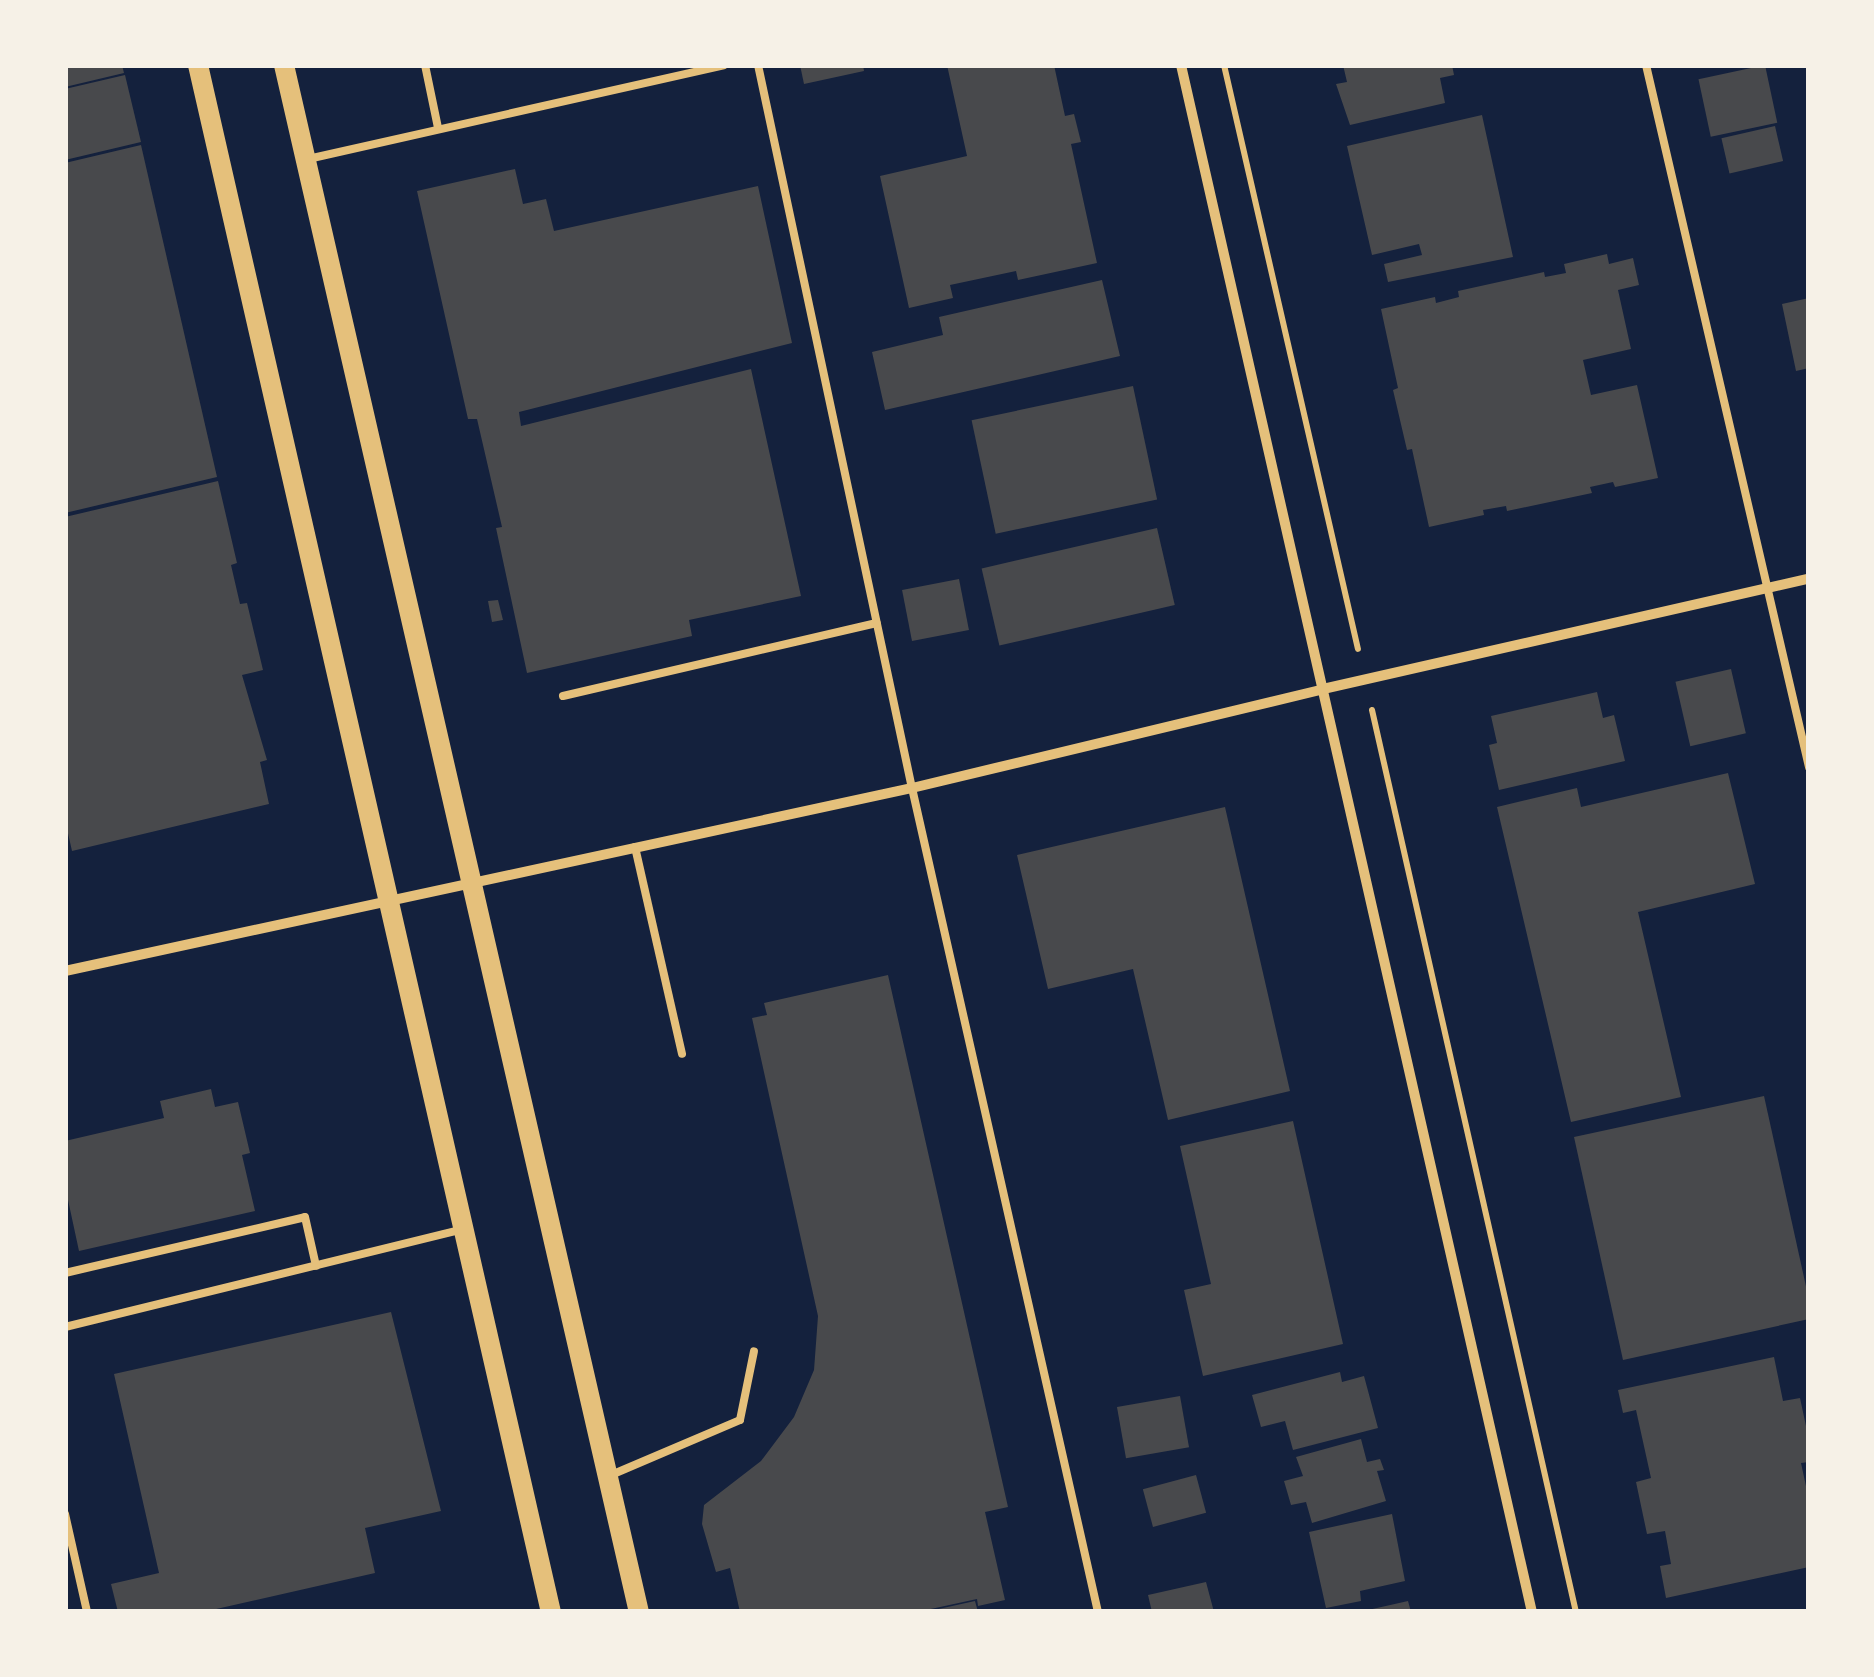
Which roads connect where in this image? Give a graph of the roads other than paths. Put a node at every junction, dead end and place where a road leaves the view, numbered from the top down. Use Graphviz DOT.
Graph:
graph roads {
  1 [pos="198,65"];
  2 [pos="284,65"];
  3 [pos="425,65"];
  4 [pos="682,65"];
  5 [pos="724,65"];
  6 [pos="758,65"];
  7 [pos="1182,65"];
  8 [pos="1646,65"];
  9 [pos="685,77"];
  10 [pos="438,128"];
  11 [pos="308,159"];
  12 [pos="1809,579"];
  13 [pos="1767,588"];
  14 [pos="877,623"];
  15 [pos="1323,689"];
  16 [pos="563,696"];
  17 [pos="1809,767"];
  18 [pos="912,788"];
  19 [pos="634,847"];
  20 [pos="472,885"];
  21 [pos="388,900"];
  22 [pos="65,970"];
  23 [pos="682,1054"];
  24 [pos="460,1230"];
  25 [pos="316,1266"];
  26 [pos="65,1272"];
  27 [pos="65,1327"];
  28 [pos="754,1351"];
  29 [pos="608,1477"];
  30 [pos="65,1514"];
  31 [pos="88,1612"];
  32 [pos="550,1612"];
  33 [pos="638,1612"];
  34 [pos="1098,1612"];
  35 [pos="1532,1612"];
  1 -- 21 [label="main road"];
  2 -- 11 [label="main road"];
  3 -- 10 [label="lane"];
  4 -- 9 [label="lane"];
  5 -- 9 [label="lane"];
  6 -- 14 [label="lane"];
  7 -- 15 [label="street"];
  8 -- 13 [label="lane"];
  9 -- 10 [label="lane"];
  10 -- 11 [label="lane"];
  11 -- 20 [label="main road"];
  12 -- 13 [label="street"];
  13 -- 15 [label="street"];
  13 -- 17 [label="lane"];
  14 -- 16 [label="lane"];
  14 -- 18 [label="lane"];
  15 -- 18 [label="street"];
  15 -- 35 [label="street"];
  18 -- 19 [label="street"];
  18 -- 34 [label="lane"];
  19 -- 20 [label="street"];
  19 -- 23 [label="lane"];
  20 -- 21 [label="street"];
  20 -- 29 [label="main road"];
  21 -- 22 [label="street"];
  21 -- 24 [label="main road"];
  24 -- 25 [label="lane"];
  24 -- 32 [label="main road"];
  25 -- 26 [label="lane"];
  25 -- 27 [label="lane"];
  28 -- 29 [label="lane"];
  29 -- 33 [label="main road"];
  30 -- 31 [label="lane"];
}
